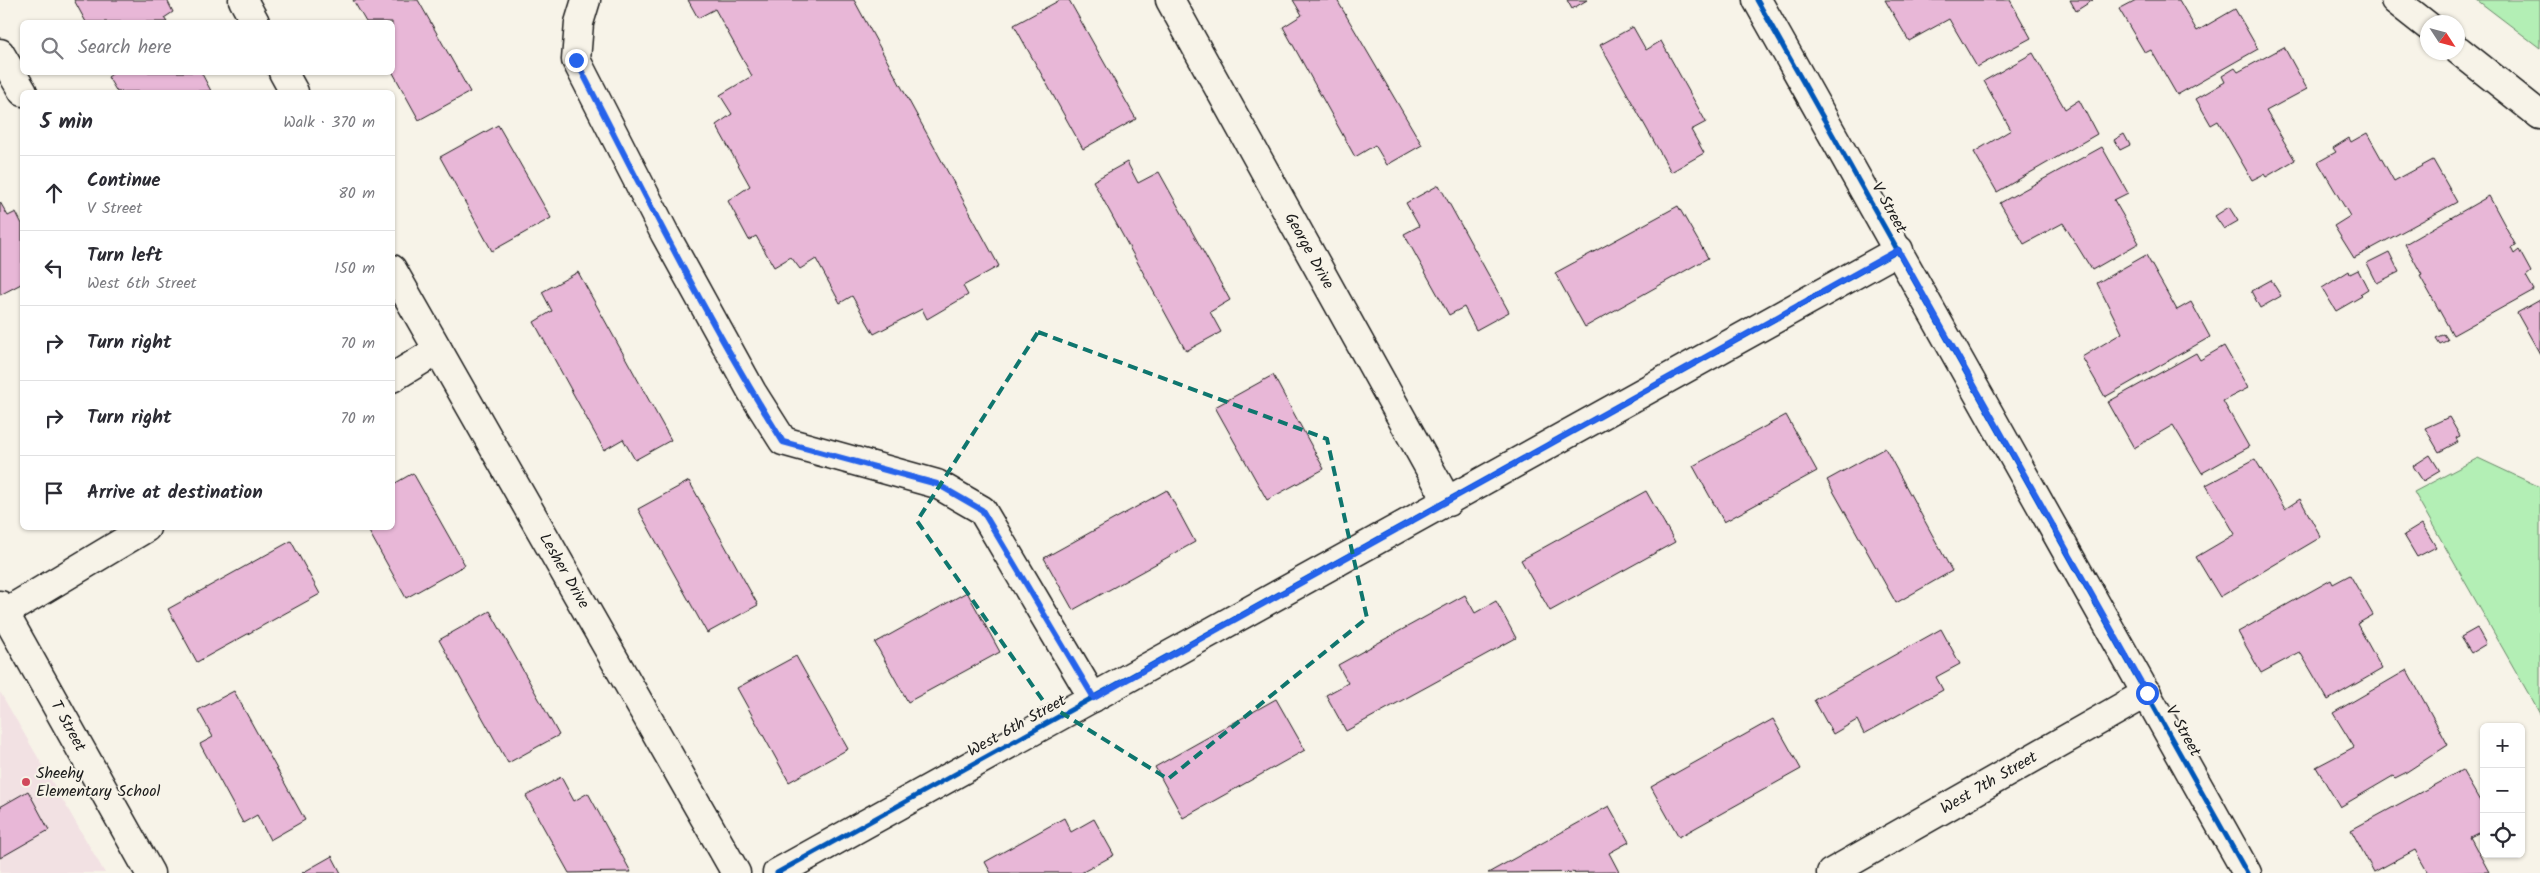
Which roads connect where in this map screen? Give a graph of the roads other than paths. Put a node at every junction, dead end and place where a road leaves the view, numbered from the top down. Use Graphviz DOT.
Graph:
graph roads {
  1 [pos="243,0"];
  2 [pos="586,0"];
  3 [pos="1170,0"];
  4 [pos="1757,0"];
  5 [pos="2395,0"];
  6 [pos="254,20"];
  7 [pos="2420,20"];
  8 [pos="0,52"];
  9 [pos="2465,56"];
  10 [pos="285,75"];
  11 [pos="22,90"];
  12 [pos="293,90"];
  13 [pos="2540,115"];
  14 [pos="1898,250"];
  15 [pos="395,274"];
  16 [pos="438,350"];
  17 [pos="395,376"];
  18 [pos="1448,502"];
  19 [pos="142,530"];
  20 [pos="2,609"];
  21 [pos="2147,693"];
  22 [pos="1094,698"];
  23 [pos="150,873"];
  24 [pos="736,873"];
  25 [pos="777,873"];
  26 [pos="1831,873"];
  27 [pos="2247,873"];
  1 -- 6 [label="street"];
  2 -- 22 [label="street"];
  3 -- 18 [label="street, George Drive"];
  4 -- 14 [label="street, V Street"];
  5 -- 7 [label="street"];
  8 -- 11 [label="street"];
  9 -- 13 [label="street"];
  10 -- 12 [label="street"];
  14 -- 18 [label="street, West 6th Street"];
  14 -- 21 [label="street, V Street"];
  15 -- 16 [label="street, Lesher Drive"];
  16 -- 17 [label="street"];
  16 -- 24 [label="street, Lesher Drive"];
  18 -- 22 [label="street, West 6th Street"];
  19 -- 20 [label="street"];
  20 -- 23 [label="street, T Street"];
  21 -- 26 [label="street, West 7th Street"];
  21 -- 27 [label="street, V Street"];
  22 -- 25 [label="street, West 6th Street"];
}
